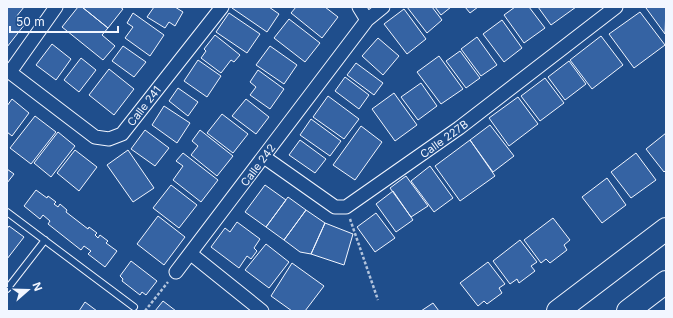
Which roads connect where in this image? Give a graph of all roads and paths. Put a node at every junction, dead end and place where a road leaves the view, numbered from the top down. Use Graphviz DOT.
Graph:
graph roads {
  1 [pos="56,7"];
  2 [pos="222,7"];
  3 [pos="359,7"];
  4 [pos="383,7"];
  5 [pos="616,7"];
  6 [pos="367,20"];
  7 [pos="9,71"];
  8 [pos="264,157"];
  9 [pos="346,207"];
  10 [pos="7,212"];
  11 [pos="666,229"];
  12 [pos="44,240"];
  13 [pos="191,254"];
  14 [pos="176,272"];
  15 [pos="666,282"];
  16 [pos="7,289"];
  17 [pos="378,300"];
  18 [pos="134,308"];
  19 [pos="145,311"];
  20 [pos="262,311"];
  21 [pos="558,311"];
  22 [pos="628,311"];
  1 -- 7 [label="street"];
  2 -- 7 [label="street, Calle 241"];
  3 -- 6 [label="street"];
  4 -- 6 [label="street, Calle 242"];
  5 -- 9 [label="street, Calle 227B"];
  6 -- 8 [label="street, Calle 242"];
  8 -- 9 [label="street"];
  8 -- 13 [label="street, Calle 242"];
  9 -- 17 [label="path"];
  10 -- 12 [label="lane"];
  11 -- 21 [label="highway"];
  12 -- 16 [label="lane"];
  12 -- 18 [label="lane"];
  13 -- 14 [label="street, Calle 242"];
  13 -- 20 [label="street"];
  14 -- 19 [label="path"];
  15 -- 22 [label="highway"];
}
